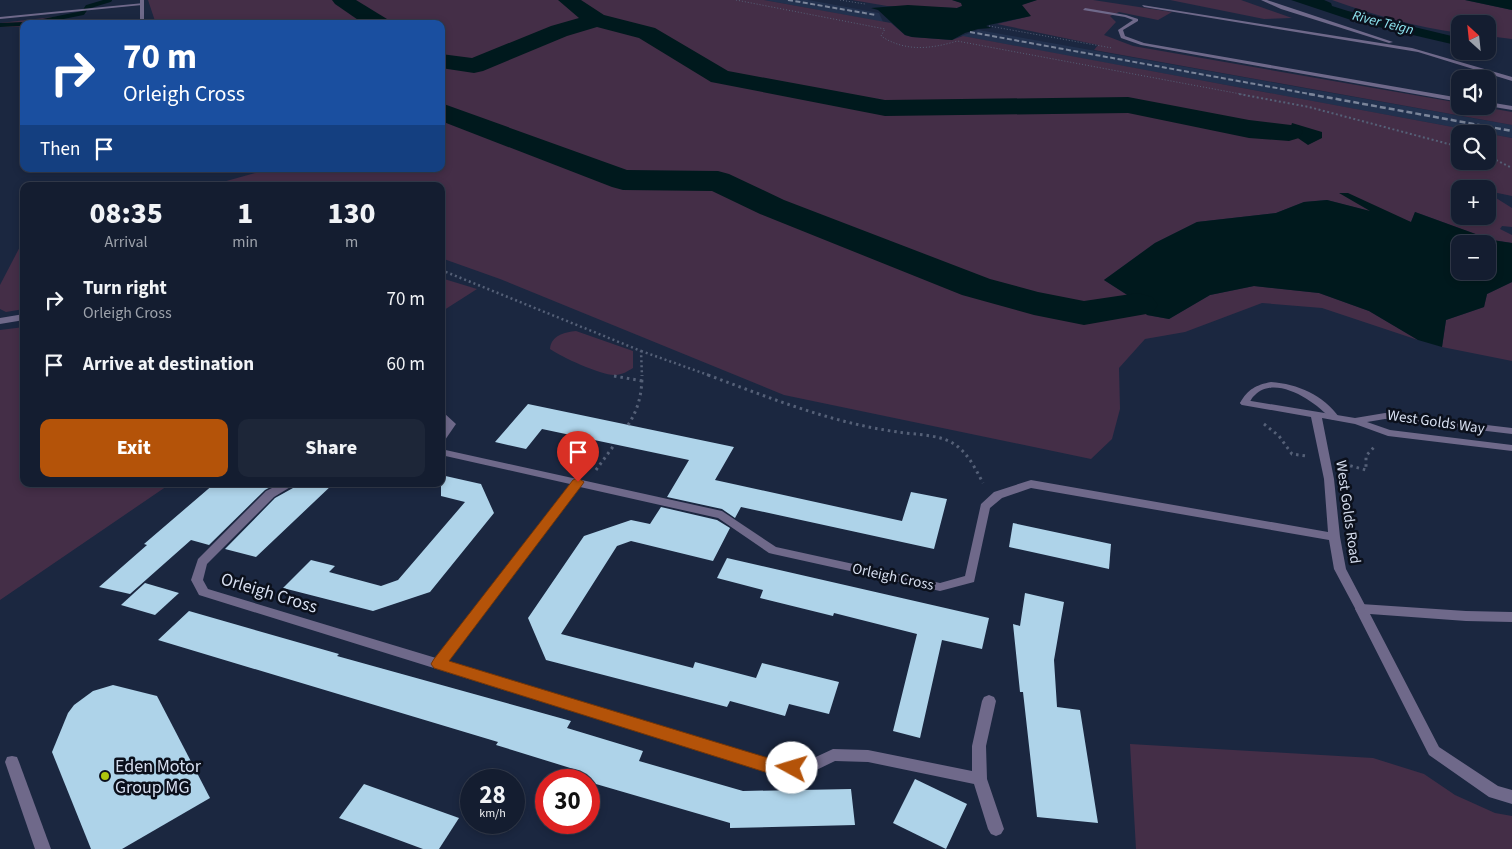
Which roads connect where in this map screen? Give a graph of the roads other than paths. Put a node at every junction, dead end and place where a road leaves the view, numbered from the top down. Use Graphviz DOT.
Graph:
graph roads {
  1 [pos="1263,0"];
  2 [pos="142,2"];
  3 [pos="1144,6"];
  4 [pos="1085,9"];
  5 [pos="0,18"];
  6 [pos="142,20"];
  7 [pos="1419,51"];
  8 [pos="1512,79"];
  9 [pos="1451,98"];
  10 [pos="1496,105"];
  11 [pos="1512,108"];
  12 [pos="20,318"];
  13 [pos="0,320"];
  14 [pos="1316,415"];
  15 [pos="1334,418"];
  16 [pos="445,419"];
  17 [pos="1357,421"];
  18 [pos="1512,431"];
  19 [pos="445,432"];
  20 [pos="1512,448"];
  21 [pos="445,453"];
  22 [pos="582,483"];
  23 [pos="283,487"];
  24 [pos="1334,537"];
  25 [pos="1361,609"];
  26 [pos="1512,617"];
  27 [pos="439,664"];
  28 [pos="989,701"];
  29 [pos="12,762"];
  30 [pos="980,779"];
  31 [pos="1512,796"];
  32 [pos="996,829"];
  33 [pos="43,849"];
  1 -- 7 [label="street"];
  2 -- 5 [label="street"];
  2 -- 6 [label="street"];
  3 -- 7 [label="street"];
  4 -- 9 [label="street"];
  7 -- 8 [label="street"];
  10 -- 11 [label="street"];
  12 -- 13 [label="street"];
  14 -- 15 [label="street, West Golds Way"];
  14 -- 15 [label="street, West Golds Way"];
  14 -- 24 [label="street, West Golds Road"];
  15 -- 17 [label="street, West Golds Way"];
  16 -- 19 [label="street"];
  17 -- 18 [label="street, West Golds Way"];
  17 -- 20 [label="street, West Golds Way"];
  21 -- 22 [label="street, Orleigh Cross"];
  22 -- 24 [label="street, Orleigh Cross"];
  22 -- 27 [label="street"];
  23 -- 27 [label="street, Orleigh Cross"];
  24 -- 25 [label="street, West Golds Road"];
  25 -- 26 [label="street"];
  25 -- 31 [label="street, West Golds Road"];
  27 -- 30 [label="street, Orleigh Cross"];
  28 -- 30 [label="street"];
  29 -- 33 [label="street"];
  30 -- 32 [label="street"];
}
